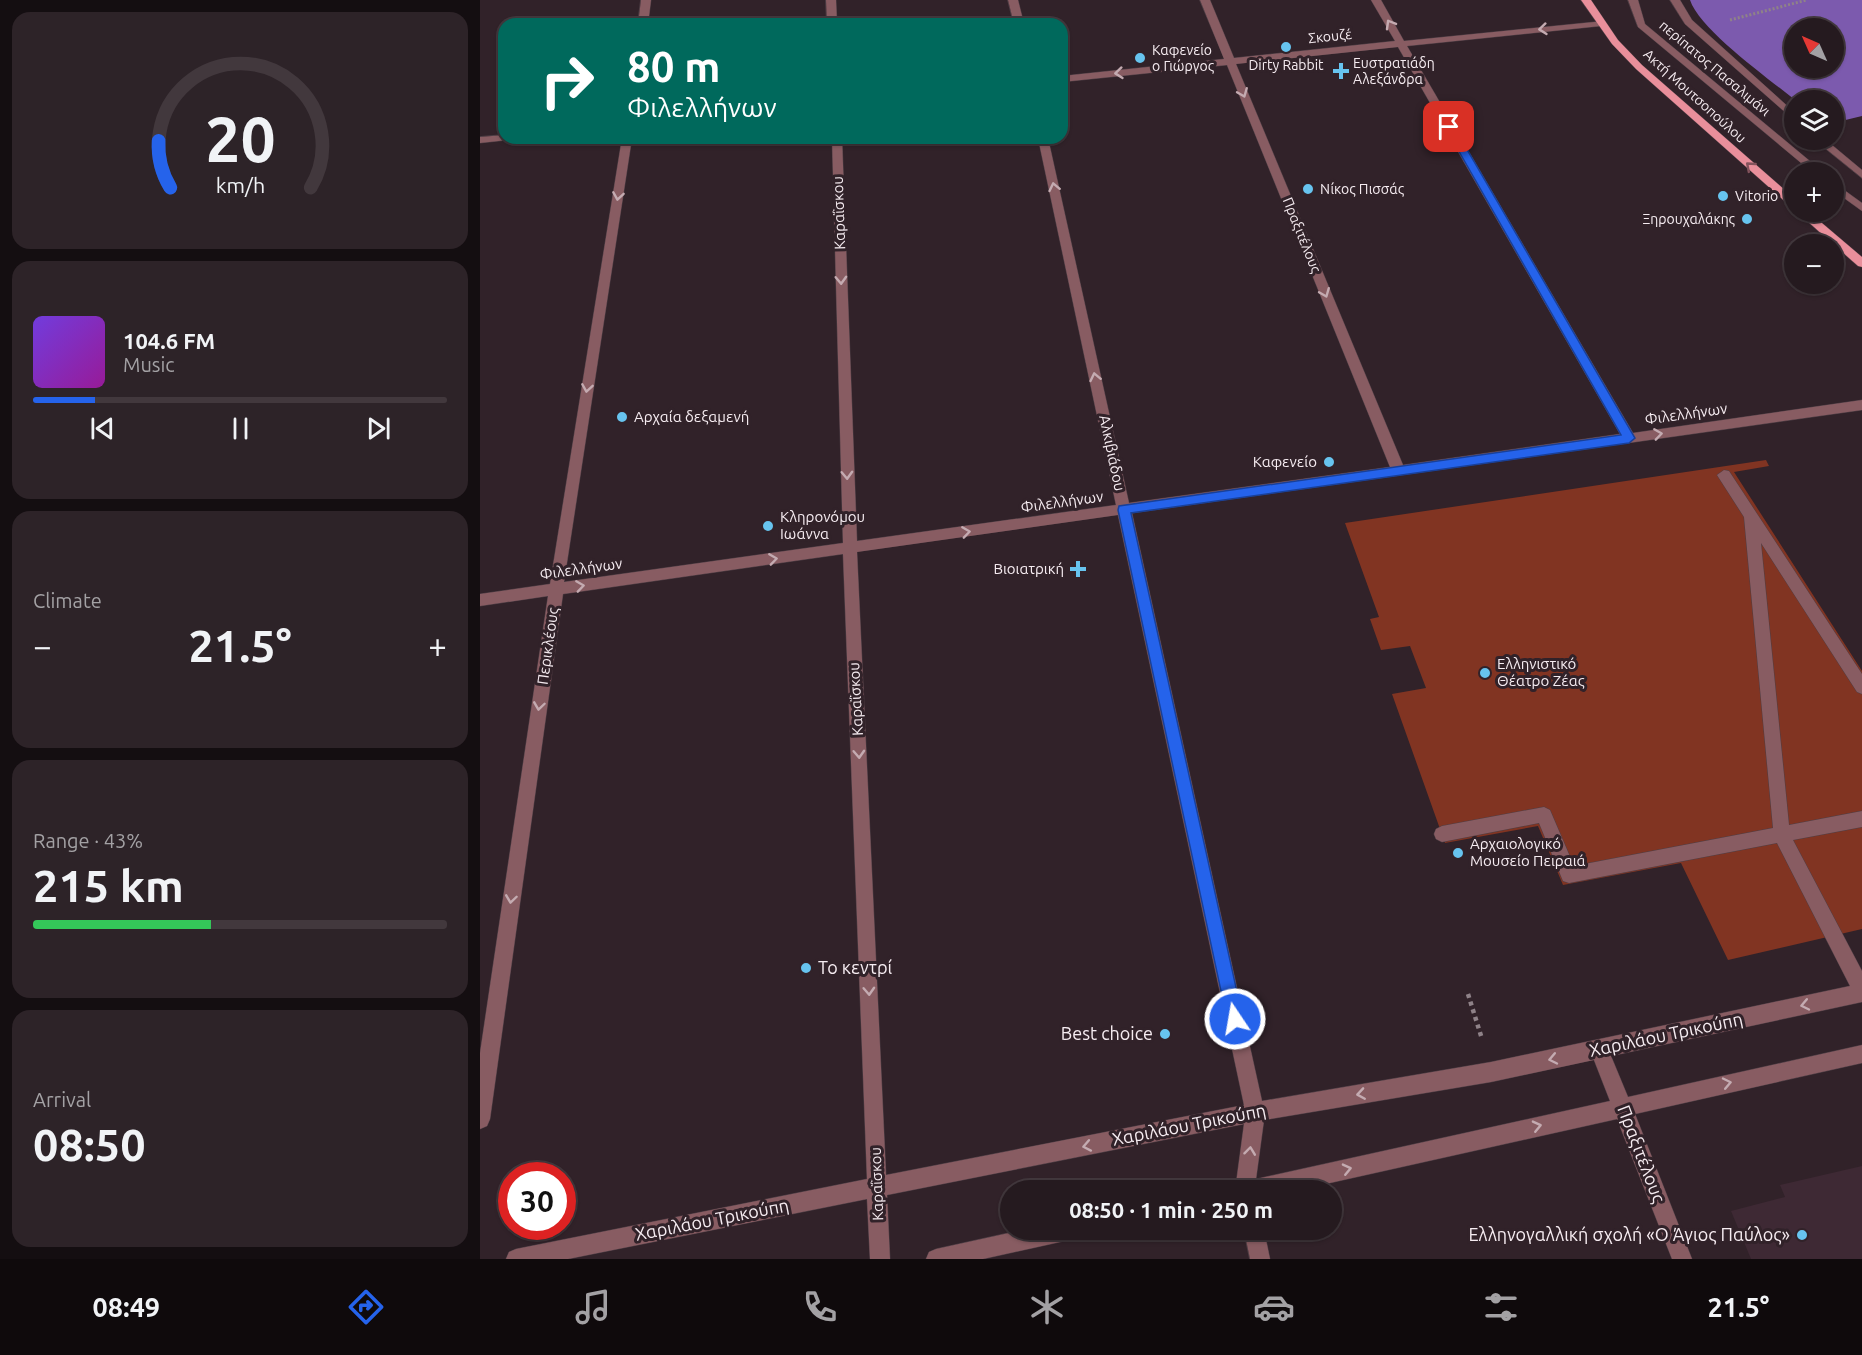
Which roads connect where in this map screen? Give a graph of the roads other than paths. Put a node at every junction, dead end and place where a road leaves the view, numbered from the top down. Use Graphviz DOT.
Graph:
graph roads {
  1 [pos="646,0"];
  2 [pos="831,0"];
  3 [pos="1013,0"];
  4 [pos="1205,0"];
  5 [pos="1376,0"];
  6 [pos="1586,0"];
  7 [pos="1633,0"];
  8 [pos="1675,0"];
  9 [pos="644,18"];
  10 [pos="832,18"];
  11 [pos="1018,18"];
  12 [pos="1601,23"];
  13 [pos="1401,44"];
  14 [pos="1230,62"];
  15 [pos="1068,78"];
  16 [pos="1784,108"];
  17 [pos="498,138"];
  18 [pos="480,140"];
  19 [pos="626,144"];
  20 [pos="837,144"];
  21 [pos="1044,144"];
  22 [pos="1832,150"];
  23 [pos="1806,162"];
  24 [pos="1862,175"];
  25 [pos="1844,194"];
  26 [pos="1784,195"];
  27 [pos="1862,208"];
  28 [pos="1815,222"];
  29 [pos="1862,263"];
  30 [pos="1862,405"];
  31 [pos="1629,438"];
  32 [pos="1399,471"];
  33 [pos="1724,474"];
  34 [pos="1124,510"];
  35 [pos="1751,516"];
  36 [pos="850,548"];
  37 [pos="556,590"];
  38 [pos="480,600"];
  39 [pos="1862,687"];
  40 [pos="1862,819"];
  41 [pos="1442,834"];
  42 [pos="1782,836"];
  43 [pos="1862,991"];
  44 [pos="1599,1049"];
  45 [pos="1862,1054"];
  46 [pos="1624,1106"];
  47 [pos="1255,1112"];
  48 [pos="480,1119"];
  49 [pos="1248,1180"];
  50 [pos="1296,1180"];
  51 [pos="878,1188"];
  52 [pos="1024,1240"];
  53 [pos="1256,1240"];
  54 [pos="516,1259"];
  55 [pos="880,1259"];
  56 [pos="936,1259"];
  57 [pos="1260,1259"];
  58 [pos="1682,1259"];
  1 -- 9 [label="street"];
  2 -- 10 [label="street"];
  3 -- 11 [label="street"];
  4 -- 14 [label="street, Πραξιτέλους"];
  13 -- 5 [label="street, one-way"];
  6 -- 12 [label="main road, Ακτή Μουτσοπούλου"];
  7 -- 23 [label="street, περίπατος Πασαλιμάνι"];
  8 -- 16 [label="street"];
  12 -- 13 [label="street, Σκουζέ, one-way"];
  26 -- 12 [label="main road, Ακτή Μουτσοπούλου, one-way"];
  13 -- 14 [label="street, Σκουζέ"];
  13 -- 31 [label="street"];
  14 -- 15 [label="street, Σκουζέ, one-way"];
  14 -- 32 [label="street, Πραξιτέλους, one-way"];
  17 -- 18 [label="street"];
  19 -- 37 [label="street, Περικλέους, one-way"];
  20 -- 36 [label="street, Καραΐσκου, one-way"];
  34 -- 21 [label="street, Αλκιβιάδου, one-way"];
  22 -- 24 [label="street"];
  25 -- 27 [label="street"];
  28 -- 29 [label="main road"];
  31 -- 30 [label="street, Φιλελλήνων, one-way"];
  31 -- 32 [label="street, Φιλελλήνων"];
  32 -- 34 [label="street, Φιλελλήνων"];
  33 -- 35 [label="street"];
  36 -- 34 [label="street, Φιλελλήνων, one-way"];
  34 -- 47 [label="street, Αλκιβιάδου"];
  35 -- 39 [label="street"];
  35 -- 42 [label="street"];
  37 -- 36 [label="street, Φιλελλήνων, one-way"];
  36 -- 51 [label="street, Καραΐσκου, one-way"];
  37 -- 38 [label="street, Φιλελλήνων"];
  37 -- 48 [label="street, Περικλέους, one-way"];
  40 -- 42 [label="street"];
  41 -- 42 [label="street"];
  42 -- 43 [label="street"];
  43 -- 44 [label="street, Χαριλάου Τρικούπη, one-way"];
  44 -- 46 [label="street, Πραξιτέλους"];
  44 -- 47 [label="street, Χαριλάου Τρικούπη, one-way"];
  46 -- 45 [label="street, one-way"];
  50 -- 46 [label="street, one-way"];
  46 -- 58 [label="street, Πραξιτέλους"];
  49 -- 47 [label="street, Αλκιβιάδου, one-way"];
  47 -- 51 [label="street, Χαριλάου Τρικούπη, one-way"];
  51 -- 54 [label="street, Χαριλάου Τρικούπη"];
  51 -- 55 [label="street, Καραΐσκου"];
  52 -- 56 [label="street"];
  53 -- 57 [label="street"];
}
